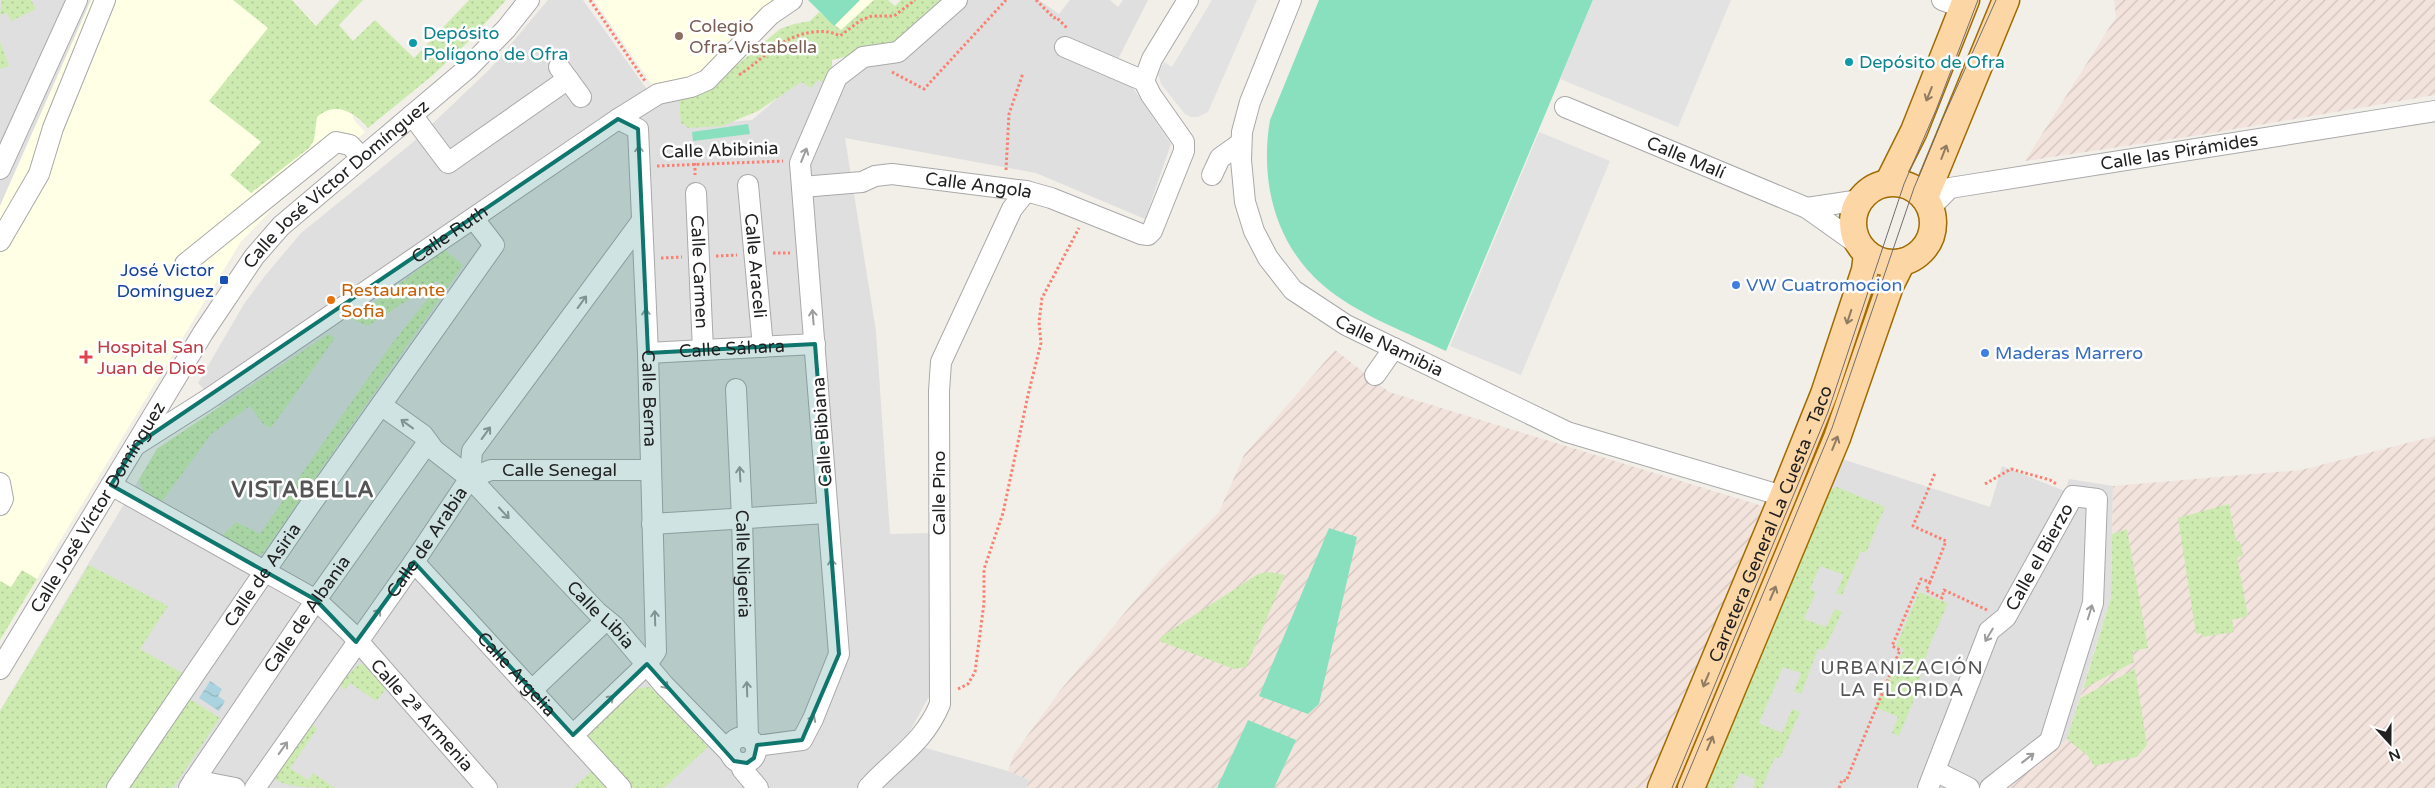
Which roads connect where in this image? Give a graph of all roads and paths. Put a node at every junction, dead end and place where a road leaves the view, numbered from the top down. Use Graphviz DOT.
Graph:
graph roads {
  1 [pos="77,0"];
  2 [pos="105,0"];
  3 [pos="590,0"];
  4 [pos="792,0"];
  5 [pos="915,0"];
  6 [pos="957,0"];
  7 [pos="1006,0"];
  8 [pos="1036,0"];
  9 [pos="1188,0"];
  10 [pos="1292,0"];
  11 [pos="2006,0"];
  12 [pos="527,1"];
  13 [pos="1957,3"];
  14 [pos="1065,47"];
  15 [pos="1023,73"];
  16 [pos="736,78"];
  17 [pos="1144,81"];
  18 [pos="924,89"];
  19 [pos="655,96"];
  20 [pos="581,97"];
  21 [pos="1565,107"];
  22 [pos="2435,111"];
  23 [pos="412,115"];
  24 [pos="618,119"];
  25 [pos="1241,143"];
  26 [pos="362,158"];
  27 [pos="801,160"];
  28 [pos="640,167"];
  29 [pos="0,169"];
  30 [pos="1212,174"];
  31 [pos="1888,183"];
  32 [pos="748,185"];
  33 [pos="802,187"];
  34 [pos="1005,188"];
  35 [pos="1026,191"];
  36 [pos="696,193"];
  37 [pos="1860,200"];
  38 [pos="1928,202"];
  39 [pos="1807,208"];
  40 [pos="1088,213"];
  41 [pos="474,219"];
  42 [pos="641,222"];
  43 [pos="0,241"];
  44 [pos="1863,249"];
  45 [pos="808,252"];
  46 [pos="754,254"];
  47 [pos="699,257"];
  48 [pos="643,259"];
  49 [pos="1902,262"];
  50 [pos="185,264"];
  51 [pos="815,344"];
  52 [pos="763,347"];
  53 [pos="1394,348"];
  54 [pos="703,350"];
  55 [pos="648,353"];
  56 [pos="1375,375"];
  57 [pos="736,389"];
  58 [pos="381,405"];
  59 [pos="428,442"];
  60 [pos="136,445"];
  61 [pos="650,470"];
  62 [pos="1935,473"];
  63 [pos="470,478"];
  64 [pos="0,483"];
  65 [pos="1985,484"];
  66 [pos="111,485"];
  67 [pos="1784,496"];
  68 [pos="2072,496"];
  69 [pos="0,505"];
  70 [pos="827,512"];
  71 [pos="742,518"];
  72 [pos="652,524"];
  73 [pos="414,562"];
  74 [pos="264,572"];
  75 [pos="1930,582"];
  76 [pos="316,600"];
  77 [pos="606,620"];
  78 [pos="2004,620"];
  79 [pos="356,642"];
  80 [pos="647,664"];
  81 [pos="0,669"];
  82 [pos="531,691"];
  83 [pos="940,692"];
  84 [pos="573,734"];
  85 [pos="752,742"];
  86 [pos="736,759"];
  87 [pos="1932,779"];
  88 [pos="192,784"];
  89 [pos="872,785"];
  90 [pos="117,788"];
  91 [pos="235,788"];
  92 [pos="255,788"];
  93 [pos="487,788"];
  94 [pos="621,788"];
  95 [pos="758,788"];
  96 [pos="1660,788"];
  97 [pos="1691,788"];
  98 [pos="1839,788"];
  99 [pos="1969,788"];
  100 [pos="1990,788"];
  1 -- 29 [label="street"];
  2 -- 43 [label="street"];
  3 -- 19 [label="path"];
  4 -- 19 [label="street, Calle Ruth"];
  5 -- 16 [label="path"];
  27 -- 6 [label="street, Calle Bibiana, one-way"];
  7 -- 18 [label="path"];
  8 -- 14 [label="path"];
  9 -- 17 [label="street"];
  10 -- 25 [label="street, Calle Namibia"];
  38 -- 11 [label="main road, one-way"];
  12 -- 23 [label="street, Calle José Víctor Domínguez"];
  13 -- 31 [label="main road, one-way"];
  14 -- 17 [label="street"];
  15 -- 34 [label="path"];
  17 -- 40 [label="street, Calle Angola"];
  19 -- 24 [label="street, Calle Ruth"];
  20 -- 23 [label="street"];
  21 -- 39 [label="street, Calle Malí"];
  22 -- 38 [label="street, Calle las Pirámides"];
  23 -- 26 [label="street, Calle José Víctor Domínguez"];
  28 -- 24 [label="street, Calle Berna, one-way"];
  24 -- 41 [label="street, Calle Ruth"];
  25 -- 30 [label="street"];
  25 -- 53 [label="street, Calle Namibia"];
  26 -- 50 [label="street"];
  26 -- 60 [label="street, Calle José Víctor Domínguez"];
  27 -- 28 [label="path, Calle Abibinia"];
  27 -- 33 [label="street, Calle Bibiana"];
  28 -- 42 [label="street, Calle Berna"];
  31 -- 37 [label="main road"];
  31 -- 38 [label="main road"];
  32 -- 46 [label="street, Calle Araceli"];
  33 -- 34 [label="street, Calle Angola"];
  33 -- 45 [label="street, Calle Bibiana"];
  34 -- 35 [label="street, Calle Angola"];
  35 -- 40 [label="street, Calle Angola"];
  35 -- 83 [label="street, Calle Pino"];
  36 -- 47 [label="street, Calle Carmen"];
  37 -- 39 [label="street"];
  37 -- 44 [label="main road"];
  38 -- 49 [label="main road"];
  39 -- 44 [label="street, Calle Malí"];
  40 -- 83 [label="path"];
  41 -- 58 [label="street, Calle de Asiria"];
  41 -- 60 [label="street, Calle Ruth"];
  42 -- 48 [label="street, Calle Berna"];
  63 -- 42 [label="street, Calle de Arabia, one-way"];
  44 -- 49 [label="main road"];
  44 -- 67 [label="main road, Carretera General La Cuesta - Taco, one-way"];
  45 -- 46 [label="path"];
  51 -- 45 [label="street, Calle Bibiana, one-way"];
  46 -- 47 [label="path"];
  46 -- 52 [label="street, Calle Araceli"];
  47 -- 48 [label="path"];
  47 -- 54 [label="street, Calle Carmen"];
  55 -- 48 [label="street, Calle Berna, one-way"];
  97 -- 49 [label="main road, Carretera General La Cuesta - Taco, one-way"];
  51 -- 52 [label="street, Calle Sáhara"];
  51 -- 70 [label="street, Calle Bibiana"];
  52 -- 54 [label="street, Calle Sáhara"];
  53 -- 56 [label="street"];
  53 -- 67 [label="street, Calle Namibia"];
  54 -- 55 [label="street, Calle Sáhara"];
  55 -- 61 [label="street, Calle Berna"];
  71 -- 57 [label="street, Calle Nigeria, one-way"];
  59 -- 58 [label="street, Calle Libia, one-way"];
  58 -- 74 [label="street, Calle de Asiria"];
  59 -- 63 [label="street, Calle Libia"];
  59 -- 76 [label="street, Calle de Albania"];
  60 -- 66 [label="street, Calle José Víctor Domínguez"];
  61 -- 63 [label="street, Calle Senegal"];
  61 -- 72 [label="street, Calle Berna"];
  62 -- 75 [label="path"];
  63 -- 73 [label="street, Calle de Arabia"];
  63 -- 77 [label="street, Calle Libia, one-way"];
  64 -- 69 [label="street"];
  65 -- 68 [label="path"];
  66 -- 74 [label="street, Calle 2ª Armenia"];
  66 -- 81 [label="street, Calle José Víctor Domínguez"];
  67 -- 96 [label="main road, Carretera General La Cuesta - Taco, one-way"];
  68 -- 78 [label="street, Calle el Bierzo"];
  100 -- 68 [label="street, Calle el Bierzo, one-way"];
  70 -- 71 [label="street"];
  85 -- 70 [label="street, Calle Bibiana, one-way"];
  71 -- 72 [label="street"];
  85 -- 71 [label="street, Calle Nigeria, one-way"];
  80 -- 72 [label="street, Calle Berna, one-way"];
  79 -- 73 [label="street, Calle de Arabia, one-way"];
  73 -- 82 [label="street, Calle Argelia"];
  74 -- 76 [label="street, Calle 2ª Armenia"];
  74 -- 90 [label="street, Calle de Asiria"];
  75 -- 78 [label="path"];
  75 -- 98 [label="path"];
  76 -- 79 [label="street, Calle 2ª Armenia"];
  76 -- 88 [label="street, Calle de Albania"];
  77 -- 80 [label="street, Calle Libia"];
  77 -- 82 [label="street"];
  78 -- 87 [label="street, Calle el Bierzo, one-way"];
  92 -- 79 [label="street, Calle de Arabia, one-way"];
  79 -- 93 [label="street, Calle 2ª Armenia"];
  84 -- 80 [label="street, one-way"];
  80 -- 86 [label="street, Calle Libia, one-way"];
  82 -- 84 [label="street, Calle Argelia"];
  83 -- 89 [label="street, Calle Pino"];
  84 -- 94 [label="street, Calle Argelia"];
  85 -- 86 [label="street"];
  86 -- 95 [label="street, Calle Libia"];
  87 -- 99 [label="street, Calle el Bierzo"];
  88 -- 91 [label="street"];
}
